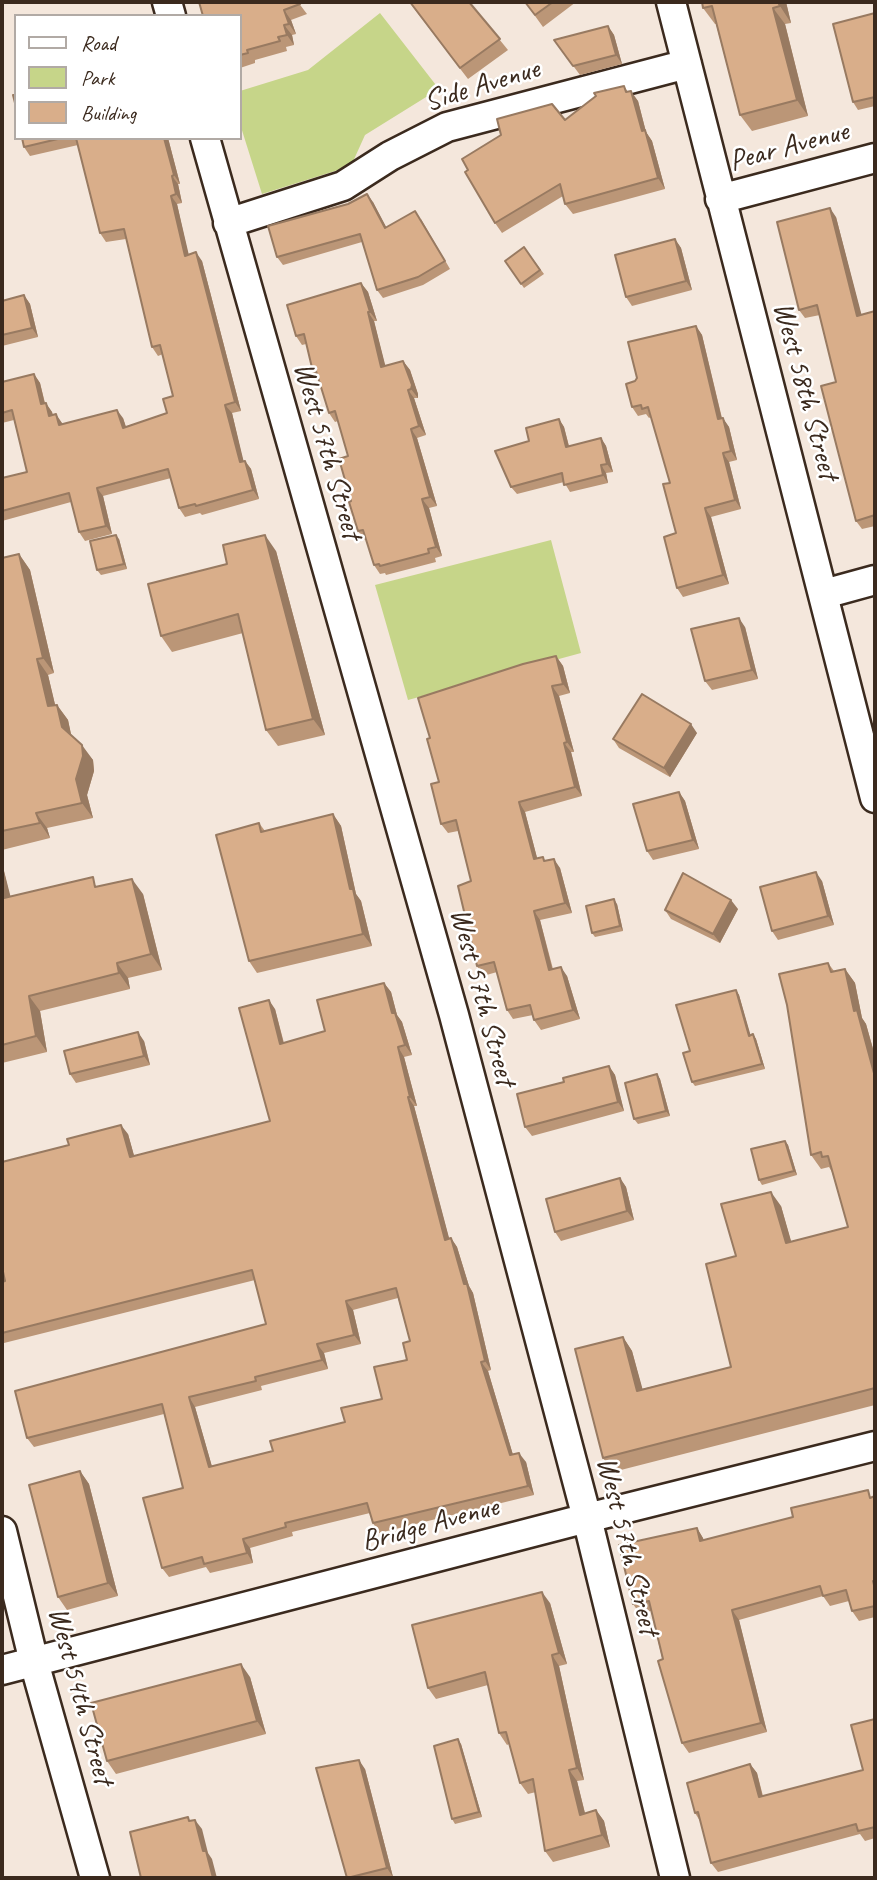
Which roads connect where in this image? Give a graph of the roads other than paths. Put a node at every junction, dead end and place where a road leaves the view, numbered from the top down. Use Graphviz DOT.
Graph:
graph roads {
  1 [pos="671,2"];
  2 [pos="687,64"];
  3 [pos="206,140"];
  4 [pos="875,158"];
  5 [pos="720,199"];
  6 [pos="228,223"];
  7 [pos="875,580"];
  8 [pos="824,594"];
  9 [pos="875,798"];
  10 [pos="875,1446"];
  11 [pos="587,1518"];
  12 [pos="2,1531"];
  13 [pos="34,1662"];
  14 [pos="2,1670"];
  15 [pos="95,1878"];
  16 [pos="676,1878"];
  1 -- 2 [label="street, West 58th Street"];
  2 -- 5 [label="street, West 58th Street"];
  2 -- 6 [label="street, Side Avenue"];
  3 -- 6 [label="street, West 57th Street"];
  4 -- 5 [label="street, Pear Avenue"];
  5 -- 8 [label="street, West 58th Street"];
  6 -- 11 [label="street, West 57th Street"];
  7 -- 8 [label="street"];
  8 -- 9 [label="street, West 58th Street"];
  10 -- 11 [label="street, Bridge Avenue"];
  11 -- 13 [label="street, Bridge Avenue"];
  11 -- 16 [label="street, West 57th Street"];
  12 -- 13 [label="street, West 54th Street"];
  13 -- 14 [label="street, Bridge Avenue"];
  13 -- 15 [label="street, West 54th Street"];
}
